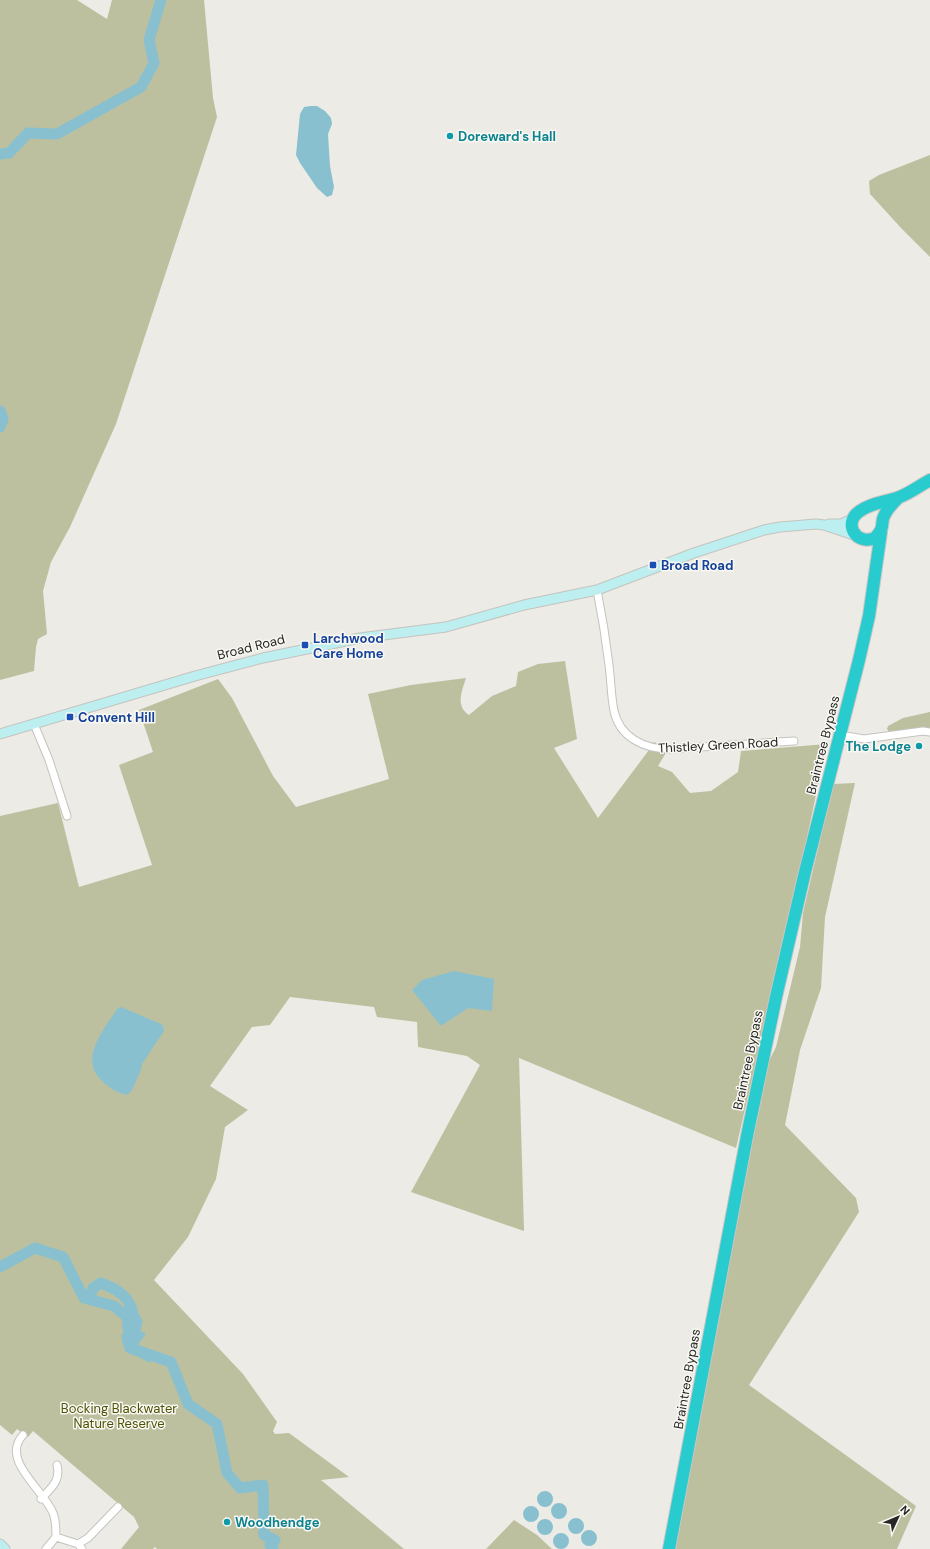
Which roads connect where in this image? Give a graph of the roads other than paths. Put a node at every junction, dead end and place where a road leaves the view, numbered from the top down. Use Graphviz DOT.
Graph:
graph roads {
  1 [pos="930,480"];
  2 [pos="898,498"];
  3 [pos="867,508"];
  4 [pos="852,519"];
  5 [pos="883,519"];
  6 [pos="824,525"];
  7 [pos="881,532"];
  8 [pos="861,538"];
  9 [pos="873,582"];
  10 [pos="598,590"];
  11 [pos="34,724"];
  12 [pos="930,732"];
  13 [pos="0,734"];
  14 [pos="840,735"];
  15 [pos="794,741"];
  16 [pos="67,816"];
  17 [pos="23,1436"];
  18 [pos="10,1444"];
  19 [pos="57,1465"];
  20 [pos="17,1476"];
  21 [pos="42,1499"];
  22 [pos="118,1507"];
  23 [pos="56,1537"];
  24 [pos="0,1544"];
  25 [pos="80,1547"];
  26 [pos="5,1549"];
  27 [pos="46,1549"];
  28 [pos="670,1549"];
  1 -- 2 [label="highway, Broad Road"];
  2 -- 3 [label="highway, Broad Road"];
  2 -- 5 [label="highway, Broad Road"];
  3 -- 4 [label="highway, Broad Road"];
  3 -- 5 [label="highway"];
  4 -- 6 [label="main road, Broad Road"];
  4 -- 8 [label="highway"];
  5 -- 7 [label="highway, Broad Road"];
  6 -- 8 [label="main road, Broad Road"];
  6 -- 10 [label="main road, Broad Road"];
  7 -- 8 [label="highway"];
  7 -- 9 [label="highway, Braintree Bypass"];
  8 -- 9 [label="highway, Braintree Bypass"];
  9 -- 14 [label="highway, Braintree Bypass"];
  10 -- 11 [label="main road, Broad Road"];
  10 -- 15 [label="street, Thistley Green Road"];
  11 -- 13 [label="main road"];
  11 -- 16 [label="street"];
  12 -- 14 [label="street"];
  14 -- 28 [label="highway, Braintree Bypass"];
  17 -- 18 [label="street"];
  19 -- 21 [label="street"];
  20 -- 21 [label="street"];
  21 -- 23 [label="street"];
  22 -- 25 [label="street"];
  23 -- 25 [label="street"];
  23 -- 27 [label="street"];
  24 -- 26 [label="main road"];
}
